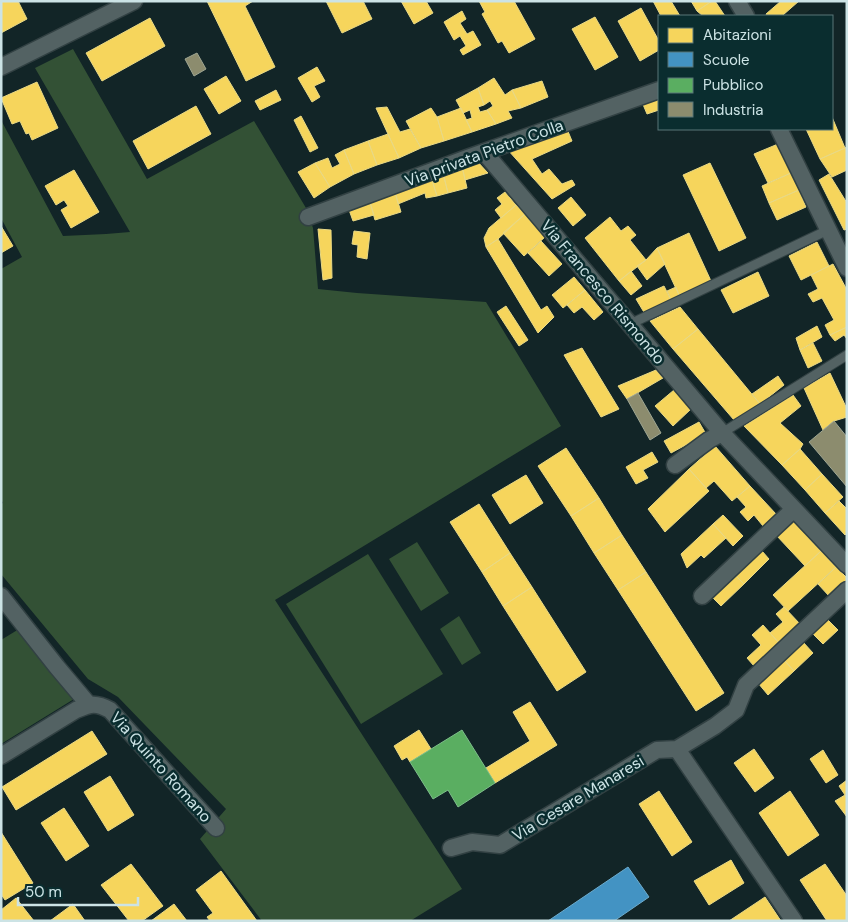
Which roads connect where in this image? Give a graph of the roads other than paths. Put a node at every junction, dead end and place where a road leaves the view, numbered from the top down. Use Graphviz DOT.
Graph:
graph roads {
  1 [pos="134,1"];
  2 [pos="737,1"];
  3 [pos="745,15"];
  4 [pos="1,67"];
  5 [pos="658,90"];
  6 [pos="779,130"];
  7 [pos="484,152"];
  8 [pos="308,217"];
  9 [pos="828,230"];
  10 [pos="847,268"];
  11 [pos="630,324"];
  12 [pos="847,355"];
  13 [pos="722,433"];
  14 [pos="676,465"];
  15 [pos="794,508"];
  16 [pos="847,565"];
  17 [pos="847,590"];
  18 [pos="1,596"];
  19 [pos="702,596"];
  20 [pos="89,705"];
  21 [pos="677,749"];
  22 [pos="1,756"];
  23 [pos="216,828"];
  24 [pos="451,848"];
  25 [pos="794,921"];
  1 -- 4 [label="street"];
  2 -- 3 [label="street"];
  5 -- 7 [label="street, Via privata Pietro Colla"];
  6 -- 9 [label="street"];
  7 -- 8 [label="street, Via privata Pietro Colla"];
  7 -- 11 [label="street, Via Francesco Rismondo"];
  9 -- 10 [label="street"];
  9 -- 11 [label="lane"];
  11 -- 13 [label="street, Via Francesco Rismondo"];
  12 -- 13 [label="lane"];
  13 -- 14 [label="street"];
  13 -- 15 [label="street, Via Francesco Rismondo"];
  15 -- 16 [label="street, Via Francesco Rismondo"];
  15 -- 19 [label="street"];
  17 -- 21 [label="street, Via Cesare Manaresi"];
  18 -- 20 [label="street"];
  20 -- 22 [label="street, Via Quinto Romano"];
  20 -- 23 [label="street, Via Quinto Romano"];
  21 -- 24 [label="street, Via Cesare Manaresi"];
  21 -- 25 [label="street"];
}
